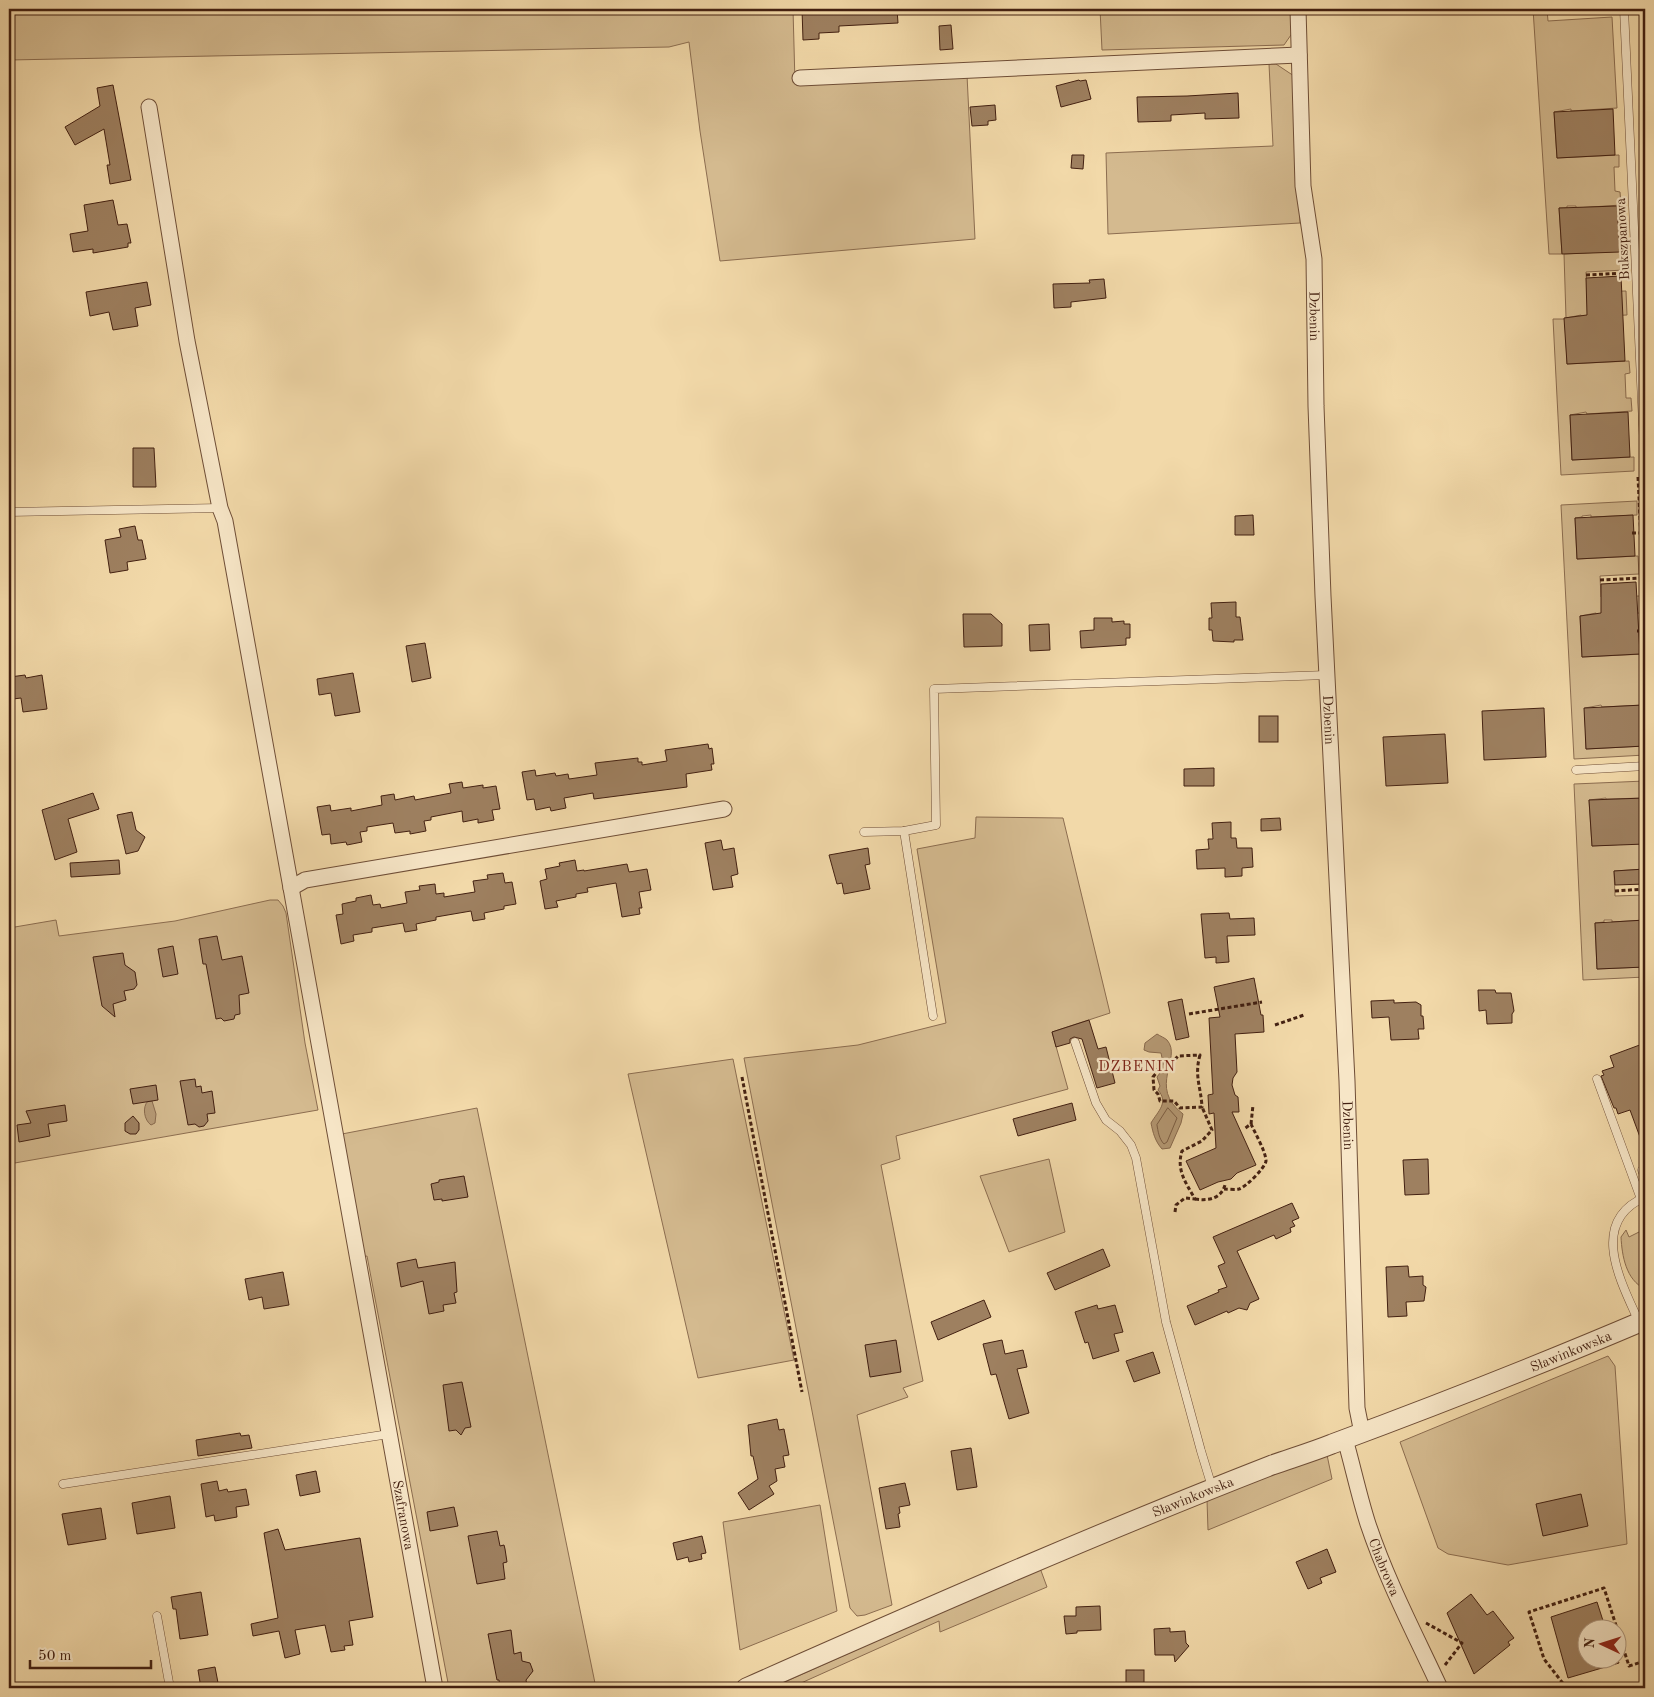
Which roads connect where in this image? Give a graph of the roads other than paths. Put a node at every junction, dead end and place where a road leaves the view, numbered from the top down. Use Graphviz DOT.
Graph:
graph roads {
  1 [pos="1298,9"];
  2 [pos="1624,9"];
  3 [pos="1299,55"];
  4 [pos="800,78"];
  5 [pos="150,108"];
  6 [pos="1645,468"];
  7 [pos="220,508"];
  8 [pos="9,512"];
  9 [pos="1327,675"];
  10 [pos="1645,766"];
  11 [pos="1576,770"];
  12 [pos="724,809"];
  13 [pos="904,831"];
  14 [pos="864,832"];
  15 [pos="291,888"];
  16 [pos="933,1016"];
  17 [pos="1075,1042"];
  18 [pos="1597,1079"];
  19 [pos="1643,1198"];
  20 [pos="1642,1321"];
  21 [pos="389,1434"];
  22 [pos="1354,1436"];
  23 [pos="63,1484"];
  24 [pos="1213,1489"];
  25 [pos="157,1616"];
  26 [pos="170,1688"];
  27 [pos="435,1688"];
  28 [pos="746,1688"];
  29 [pos="1440,1688"];
  1 -- 3 [label="street, Dzbenin"];
  2 -- 6 [label="lane, Bukszpanowa"];
  3 -- 4 [label="street"];
  3 -- 9 [label="street, Dzbenin"];
  5 -- 7 [label="street, Szafranowa"];
  7 -- 8 [label="lane"];
  7 -- 15 [label="street, Szafranowa"];
  9 -- 13 [label="lane"];
  9 -- 22 [label="street, Dzbenin"];
  10 -- 11 [label="lane"];
  12 -- 15 [label="street"];
  13 -- 14 [label="lane"];
  13 -- 16 [label="lane"];
  15 -- 21 [label="street, Szafranowa"];
  17 -- 24 [label="lane"];
  18 -- 19 [label="lane"];
  19 -- 20 [label="lane"];
  20 -- 22 [label="street, Sławinkowska"];
  21 -- 23 [label="lane"];
  21 -- 27 [label="street, Szafranowa"];
  22 -- 24 [label="street, Sławinkowska"];
  22 -- 29 [label="street, Chabrowa"];
  24 -- 28 [label="street, Sławinkowska"];
  25 -- 26 [label="lane"];
}
